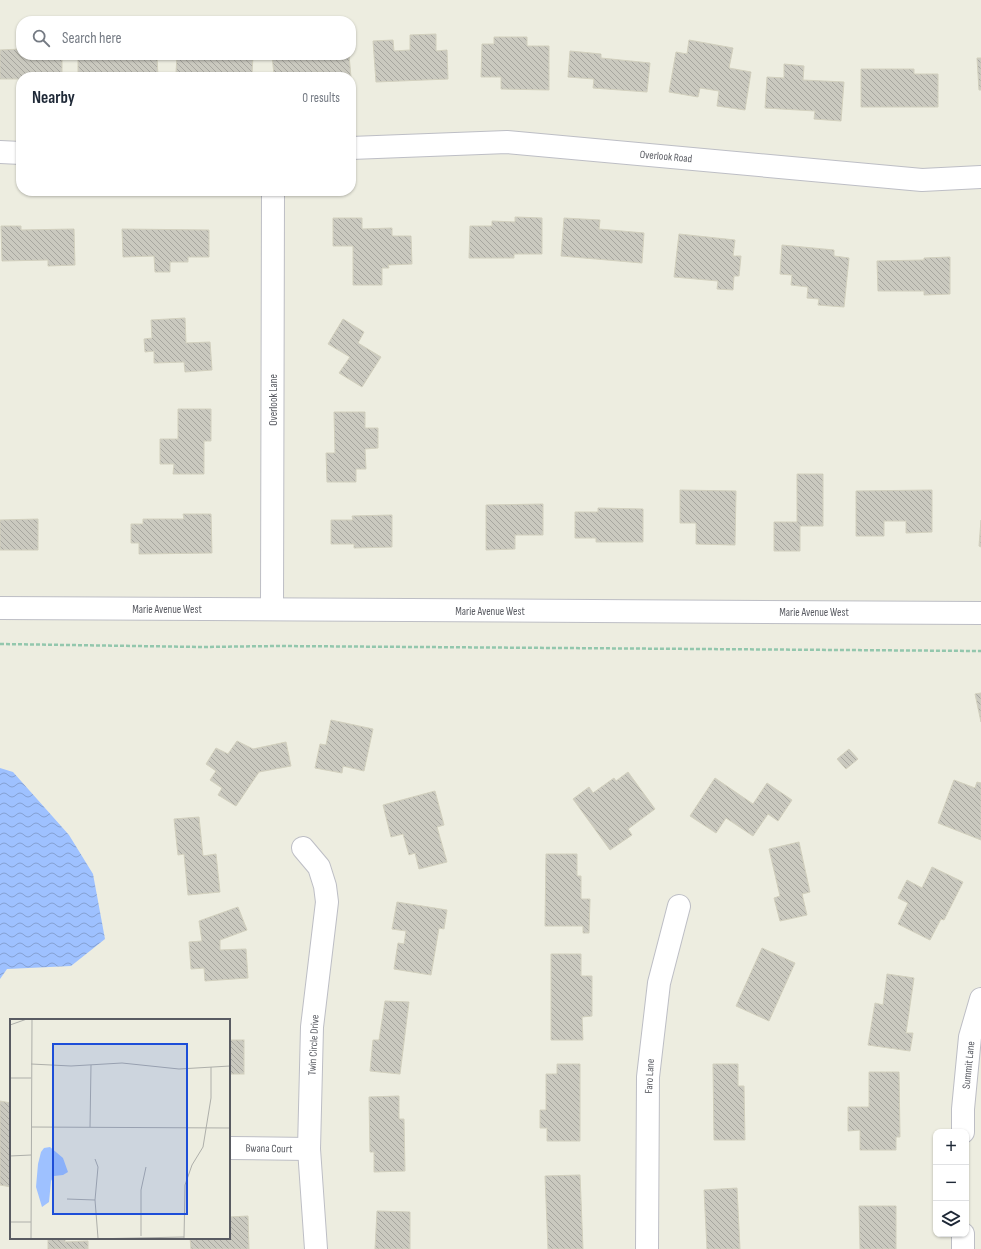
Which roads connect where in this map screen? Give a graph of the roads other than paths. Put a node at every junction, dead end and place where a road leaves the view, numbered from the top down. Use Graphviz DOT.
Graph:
graph roads {
  1 [pos="356,148"];
  2 [pos="0,152"];
  3 [pos="16,153"];
  4 [pos="981,177"];
  5 [pos="273,196"];
  6 [pos="0,608"];
  7 [pos="272,609"];
  8 [pos="981,613"];
  9 [pos="303,848"];
  10 [pos="679,906"];
  11 [pos="981,999"];
  12 [pos="963,1129"];
  13 [pos="230,1148"];
  14 [pos="309,1149"];
  15 [pos="963,1237"];
  16 [pos="316,1249"];
  17 [pos="647,1249"];
  18 [pos="963,1249"];
  1 -- 4 [label="street, Overlook Road"];
  2 -- 3 [label="street"];
  5 -- 7 [label="street, Overlook Lane"];
  6 -- 7 [label="street, Marie Avenue West"];
  7 -- 8 [label="street, Marie Avenue West"];
  9 -- 14 [label="street, Twin Circle Drive"];
  10 -- 17 [label="street, Faro Lane"];
  11 -- 12 [label="street, Summit Lane"];
  13 -- 14 [label="street, Bwana Court"];
  14 -- 16 [label="street, Twin Circle Drive"];
  15 -- 18 [label="street"];
}
